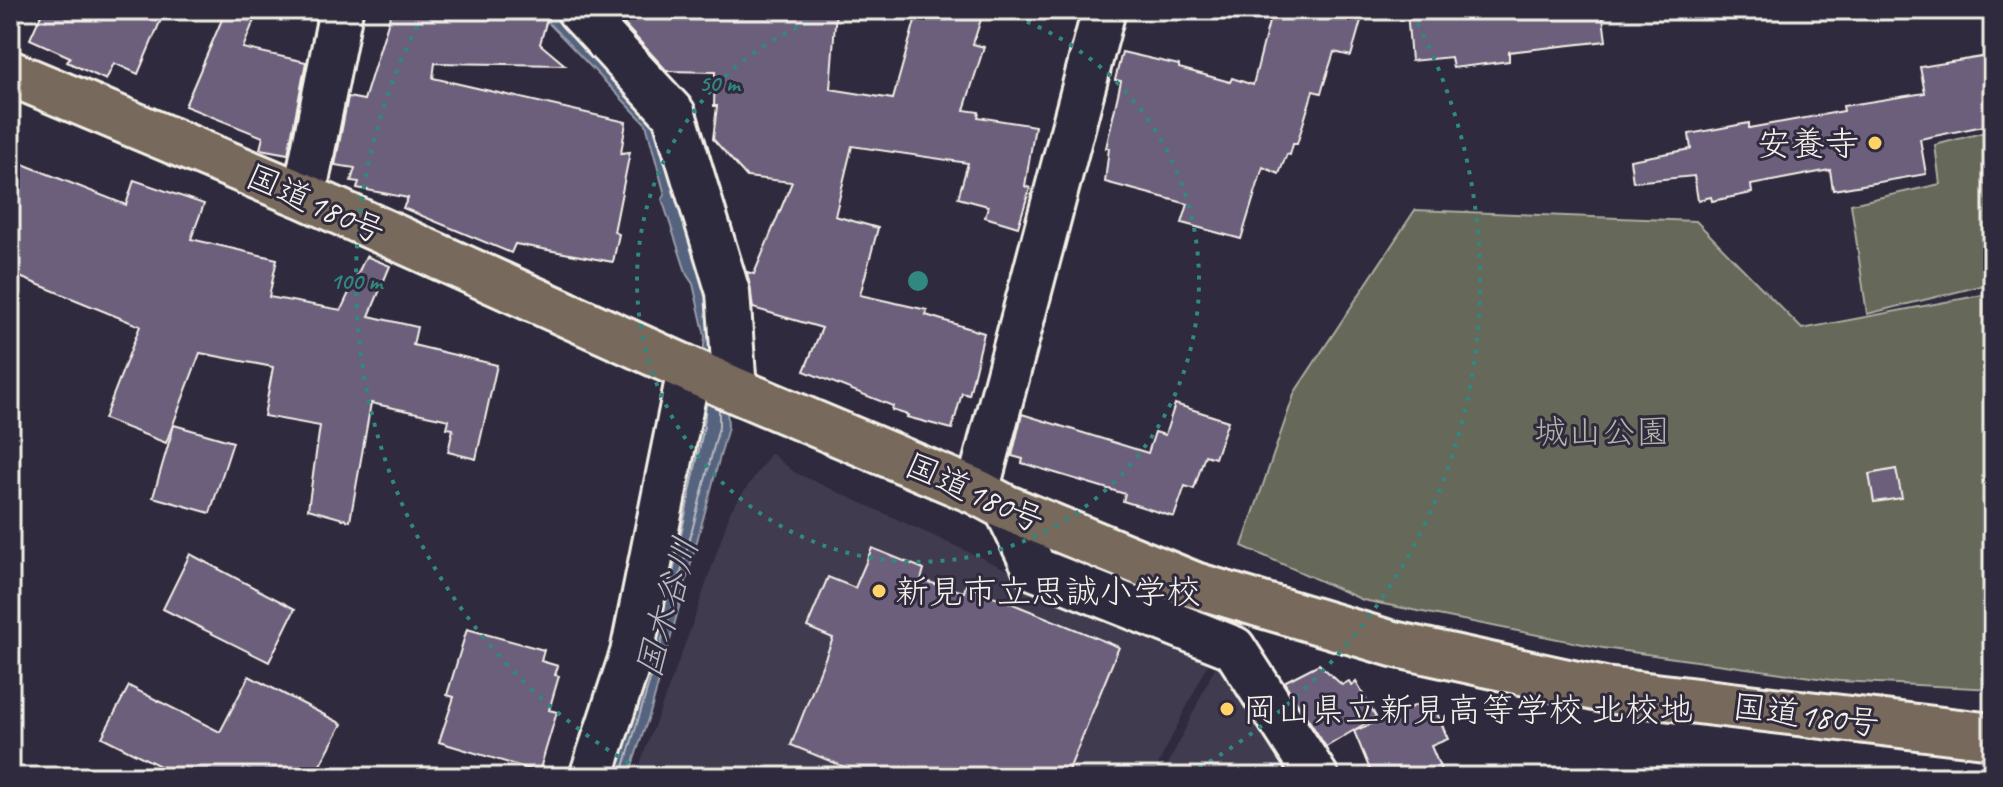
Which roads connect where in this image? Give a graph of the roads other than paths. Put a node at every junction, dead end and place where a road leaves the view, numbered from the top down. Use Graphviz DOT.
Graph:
graph roads {
  1 [pos="341,10"];
  2 [pos="578,10"];
  3 [pos="1104,10"];
  4 [pos="10,73"];
  5 [pos="304,196"];
  6 [pos="689,370"];
  7 [pos="735,390"];
  8 [pos="991,499"];
  9 [pos="1993,736"];
  10 [pos="591,777"];
  11 [pos="1317,777"];
  1 -- 5 [label="street"];
  2 -- 7 [label="street"];
  3 -- 8 [label="street"];
  4 -- 5 [label="highway, 国道180号"];
  5 -- 6 [label="highway, 国道180号"];
  6 -- 7 [label="highway, 国道180号"];
  6 -- 10 [label="street"];
  7 -- 8 [label="highway, 国道180号"];
  8 -- 9 [label="highway, 国道180号"];
  8 -- 11 [label="street"];
}
